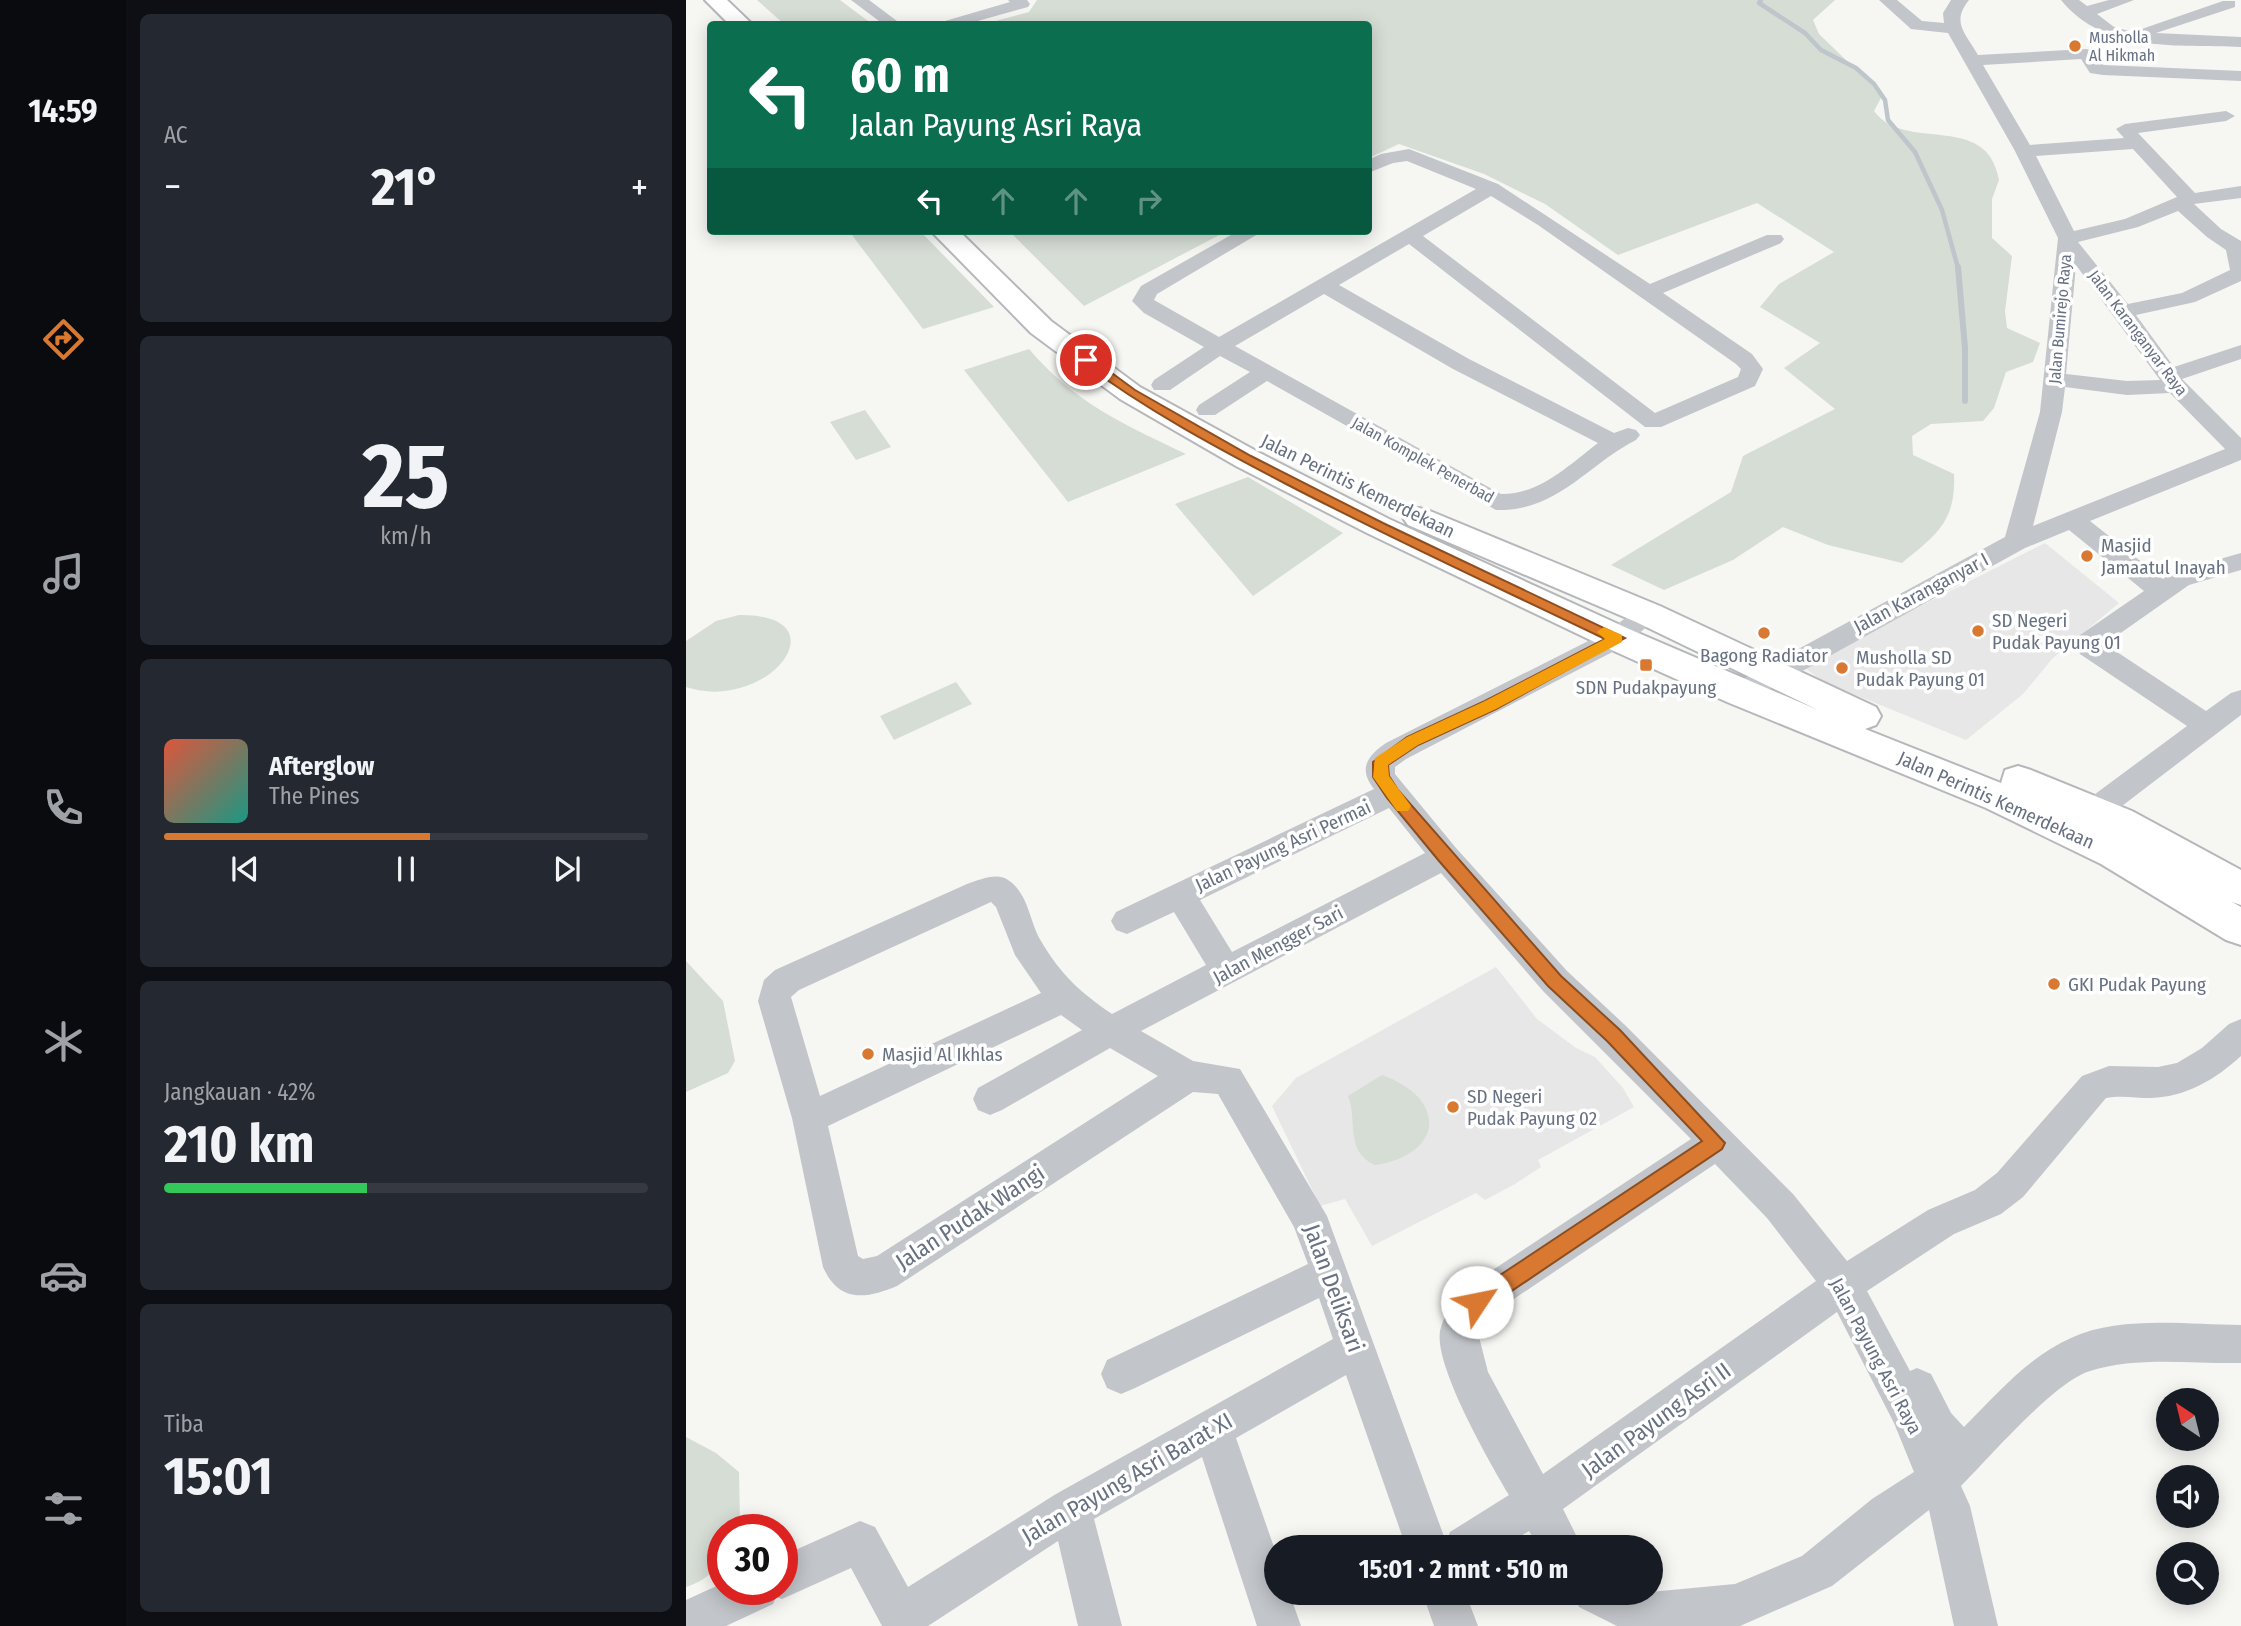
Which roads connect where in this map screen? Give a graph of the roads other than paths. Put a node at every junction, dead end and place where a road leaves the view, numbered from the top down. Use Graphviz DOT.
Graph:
graph roads {
  1 [pos="715,0"];
  2 [pos="859,0"];
  3 [pos="1887,0"];
  4 [pos="1961,0"];
  5 [pos="2069,0"];
  6 [pos="2126,0"];
  7 [pos="2205,0"];
  8 [pos="1024,1"];
  9 [pos="2235,6"];
  10 [pos="2087,12"];
  11 [pos="746,16"];
  12 [pos="889,21"];
  13 [pos="961,21"];
  14 [pos="1954,29"];
  15 [pos="2127,37"];
  16 [pos="2241,42"];
  17 [pos="2086,54"];
  18 [pos="2153,54"];
  19 [pos="1970,61"];
  20 [pos="2241,76"];
  21 [pos="2230,108"];
  22 [pos="2137,142"];
  23 [pos="2024,151"];
  24 [pos="1372,166"];
  25 [pos="1491,188"];
  26 [pos="2241,192"];
  27 [pos="2212,198"];
  28 [pos="2185,201"];
  29 [pos="2241,209"];
  30 [pos="948,235"];
  31 [pos="1246,235"];
  32 [pos="1409,235"];
  33 [pos="1774,239"];
  34 [pos="2068,240"];
  35 [pos="1000,250"];
  36 [pos="2241,273"];
  37 [pos="1324,285"];
  38 [pos="1648,292"];
  39 [pos="2121,312"];
  40 [pos="1220,346"];
  41 [pos="2241,352"];
  42 [pos="1266,372"];
  43 [pos="2054,379"];
  44 [pos="2173,381"];
  45 [pos="1162,385"];
  46 [pos="1196,417"];
  47 [pos="1653,422"];
  48 [pos="1614,442"];
  49 [pos="2241,452"];
  50 [pos="2072,520"];
  51 [pos="2017,542"];
  52 [pos="2241,561"];
  53 [pos="2160,590"];
  54 [pos="1648,614"];
  55 [pos="1617,638"];
  56 [pos="1774,675"];
  57 [pos="1740,693"];
  58 [pos="2241,700"];
  59 [pos="2206,724"];
  60 [pos="1392,794"];
  61 [pos="2094,811"];
  62 [pos="1445,857"];
  63 [pos="2241,889"];
  64 [pos="1180,895"];
  65 [pos="1127,921"];
  66 [pos="2241,929"];
  67 [pos="1227,972"];
  68 [pos="1063,998"];
  69 [pos="1110,1031"];
  70 [pos="2241,1034"];
  71 [pos="1188,1076"];
  72 [pos="990,1099"];
  73 [pos="809,1118"];
  74 [pos="1716,1143"];
  75 [pos="1329,1273"];
  76 [pos="1850,1300"];
  77 [pos="2241,1344"];
  78 [pos="1356,1348"];
  79 [pos="1121,1374"];
  80 [pos="1213,1428"];
  81 [pos="1970,1449"];
  82 [pos="1937,1481"];
  83 [pos="1537,1502"];
  84 [pos="1071,1508"];
  85 [pos="1423,1535"];
  86 [pos="1484,1535"];
  87 [pos="1555,1535"];
  88 [pos="798,1571"];
  89 [pos="723,1605"];
  90 [pos="1448,1605"];
  91 [pos="1619,1605"];
  92 [pos="904,1621"];
  93 [pos="686,1622"];
  94 [pos="1100,1626"];
  95 [pos="1279,1626"];
  96 [pos="1455,1626"];
  97 [pos="1976,1626"];
  1 -- 11 [label="highway"];
  2 -- 12 [label="street"];
  3 -- 14 [label="street"];
  4 -- 14 [label="street"];
  5 -- 10 [label="street"];
  6 -- 10 [label="street"];
  7 -- 9 [label="street"];
  8 -- 13 [label="street"];
  9 -- 15 [label="street"];
  10 -- 15 [label="street"];
  14 -- 19 [label="street, Jalan Bumirejo Raya"];
  15 -- 16 [label="street"];
  17 -- 18 [label="street"];
  17 -- 19 [label="street"];
  17 -- 20 [label="street"];
  19 -- 23 [label="street, Jalan Bumirejo Raya"];
  21 -- 22 [label="street"];
  22 -- 23 [label="street"];
  22 -- 28 [label="street"];
  23 -- 34 [label="street, Jalan Bumirejo Raya"];
  24 -- 25 [label="street, Jalan Komplek Penerbad"];
  25 -- 32 [label="street"];
  25 -- 38 [label="street, Jalan Komplek Penerbad"];
  26 -- 27 [label="street"];
  27 -- 28 [label="street"];
  27 -- 29 [label="street"];
  28 -- 34 [label="street"];
  28 -- 36 [label="street"];
  30 -- 46 [label="highway, Jalan Perintis Kemerdekaan"];
  31 -- 40 [label="street, Jalan Komplek Penerbad"];
  32 -- 37 [label="street"];
  32 -- 47 [label="street"];
  33 -- 38 [label="street"];
  34 -- 39 [label="street, Jalan Karanganyar Raya"];
  34 -- 43 [label="street, Jalan Bumirejo Raya"];
  35 -- 45 [label="highway, Jalan Perintis Kemerdekaan"];
  36 -- 39 [label="street"];
  37 -- 40 [label="street"];
  37 -- 48 [label="street"];
  38 -- 47 [label="street, Jalan Komplek Penerbad"];
  39 -- 44 [label="street, Jalan Karanganyar Raya"];
  40 -- 42 [label="street, Jalan Komplek Penerbad"];
  40 -- 45 [label="street"];
  41 -- 44 [label="street"];
  42 -- 46 [label="street"];
  42 -- 48 [label="street, Jalan Komplek Penerbad"];
  43 -- 44 [label="street"];
  43 -- 51 [label="street, Jalan Bumirejo Raya"];
  44 -- 49 [label="street, Jalan Karanganyar Raya"];
  45 -- 46 [label="highway, Jalan Perintis Kemerdekaan"];
  46 -- 54 [label="highway, Jalan Perintis Kemerdekaan"];
  46 -- 55 [label="highway, Jalan Perintis Kemerdekaan"];
  47 -- 48 [label="street, Jalan Komplek Penerbad"];
  49 -- 50 [label="street, Jalan Karanganyar I"];
  50 -- 51 [label="street, Jalan Karanganyar I"];
  50 -- 53 [label="street"];
  51 -- 56 [label="street, Jalan Karanganyar I"];
  52 -- 53 [label="street"];
  53 -- 59 [label="street"];
  54 -- 55 [label="street, Jalan Payung Asri Raya"];
  54 -- 56 [label="highway, Jalan Perintis Kemerdekaan"];
  55 -- 57 [label="highway, Jalan Perintis Kemerdekaan"];
  55 -- 60 [label="street, Jalan Payung Asri Raya"];
  56 -- 57 [label="street"];
  56 -- 61 [label="highway, Jalan Perintis Kemerdekaan"];
  57 -- 66 [label="highway, Jalan Perintis Kemerdekaan"];
  58 -- 59 [label="street"];
  59 -- 61 [label="street"];
  60 -- 62 [label="street, Jalan Payung Asri Raya"];
  60 -- 64 [label="street, Jalan Payung Asri Permai"];
  61 -- 63 [label="highway, Jalan Perintis Kemerdekaan"];
  62 -- 67 [label="street, Jalan Mengger Sari"];
  62 -- 74 [label="street, Jalan Payung Asri Raya"];
  64 -- 65 [label="street"];
  64 -- 67 [label="street, Jalan Payung Asri Permai"];
  67 -- 69 [label="street, Jalan Mengger Sari"];
  68 -- 69 [label="street"];
  68 -- 73 [label="street"];
  68 -- 73 [label="street, Jalan Pudak Wangi"];
  69 -- 71 [label="street"];
  69 -- 72 [label="street, Jalan Mengger Sari"];
  70 -- 76 [label="street, Jalan Payung Asri II"];
  71 -- 73 [label="street, Jalan Pudak Wangi"];
  71 -- 75 [label="street, Jalan Deliksari"];
  74 -- 76 [label="street, Jalan Payung Asri Raya"];
  74 -- 83 [label="street"];
  75 -- 78 [label="street, Jalan Deliksari"];
  75 -- 79 [label="street"];
  76 -- 81 [label="street"];
  76 -- 82 [label="street, Jalan Payung Asri Raya"];
  76 -- 83 [label="street, Jalan Payung Asri II"];
  77 -- 81 [label="street"];
  78 -- 80 [label="street, Jalan Payung Asri Barat XI"];
  78 -- 85 [label="street, Jalan Deliksari"];
  80 -- 84 [label="street, Jalan Payung Asri Barat XI"];
  80 -- 95 [label="street"];
  81 -- 82 [label="street"];
  82 -- 91 [label="street"];
  82 -- 97 [label="street, Jalan Payung Asri Raya"];
  83 -- 86 [label="street, Jalan Payung Asri II"];
  83 -- 87 [label="street"];
  84 -- 92 [label="street, Jalan Payung Asri Barat XI"];
  84 -- 94 [label="street"];
  88 -- 92 [label="street"];
  89 -- 93 [label="street"];
  90 -- 96 [label="street"];
}
